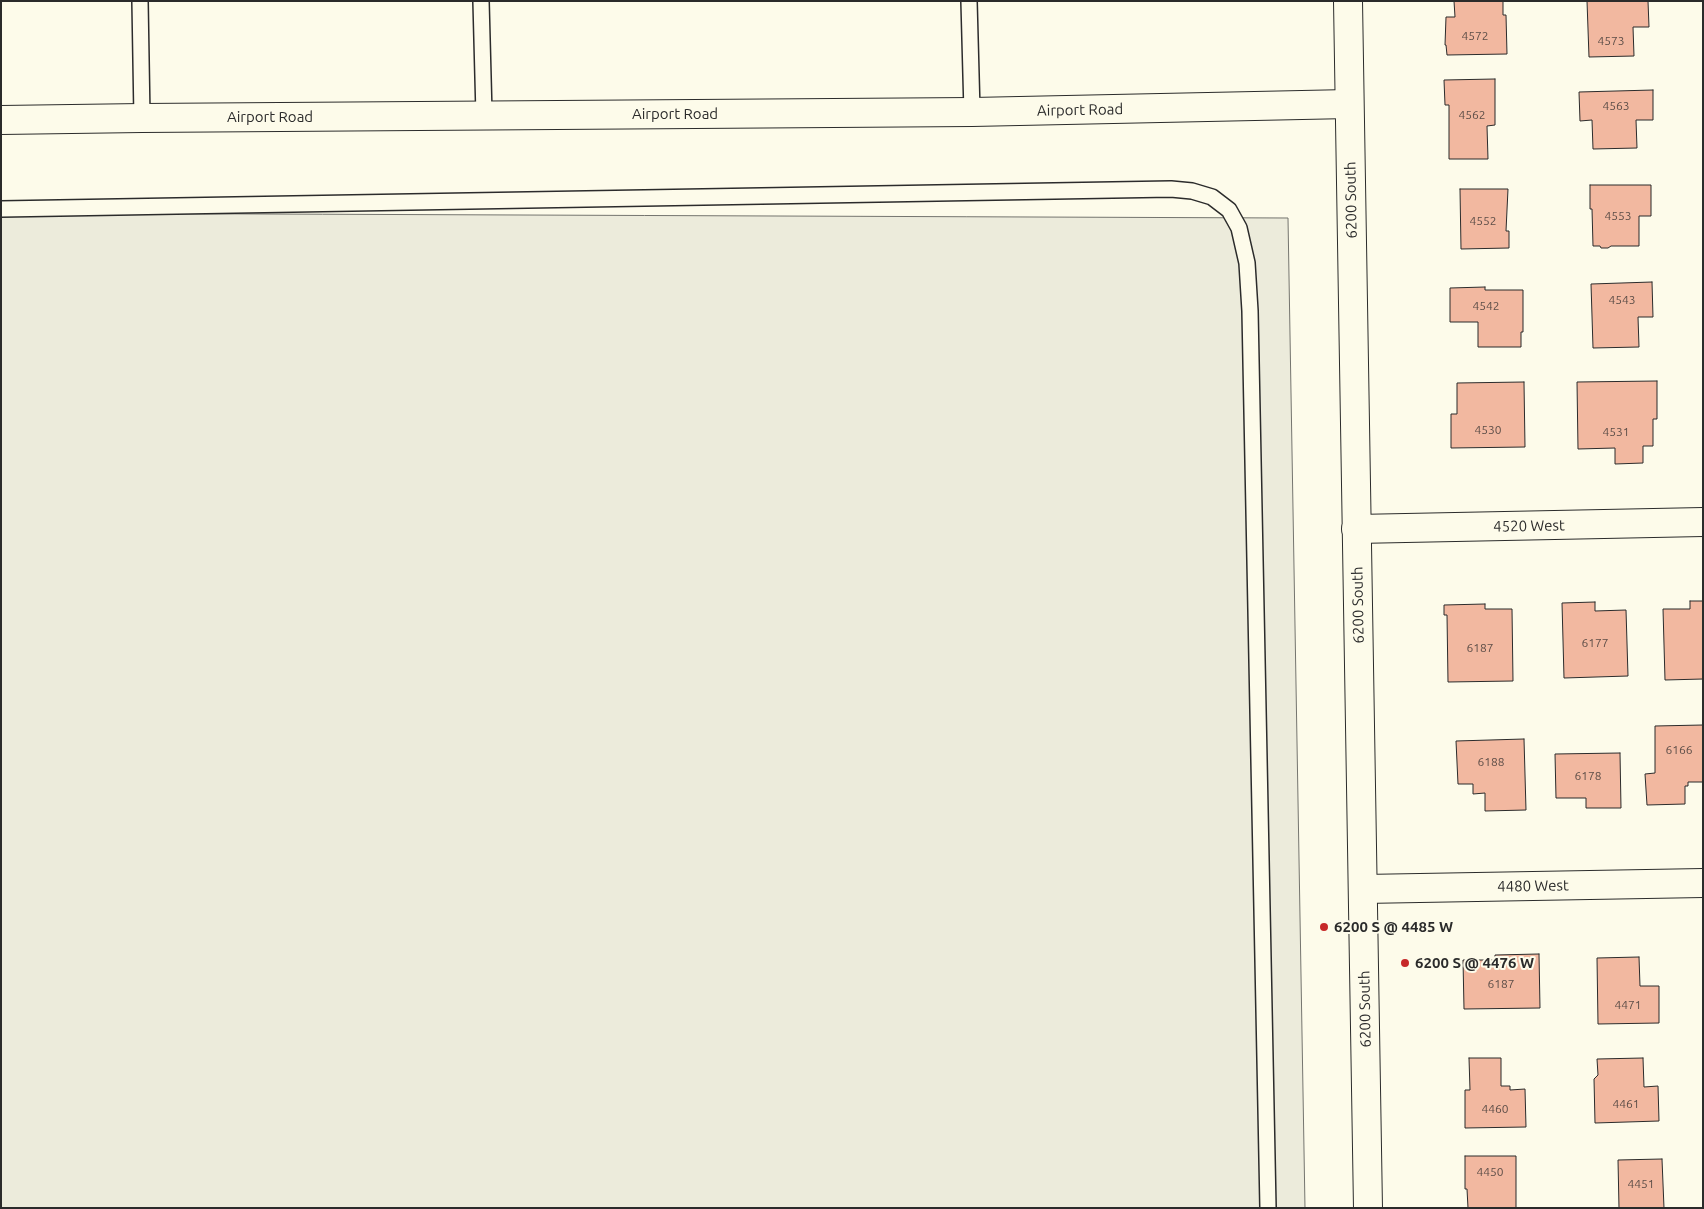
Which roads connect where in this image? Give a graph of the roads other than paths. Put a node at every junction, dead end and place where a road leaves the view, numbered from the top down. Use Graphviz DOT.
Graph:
graph roads {
  1 [pos="140,1"];
  2 [pos="481,1"];
  3 [pos="969,1"];
  4 [pos="1348,1"];
  5 [pos="1349,104"];
  6 [pos="972,112"];
  7 [pos="484,115"];
  8 [pos="142,118"];
  9 [pos="1,120"];
  10 [pos="1,209"];
  11 [pos="1703,522"];
  12 [pos="1356,529"];
  13 [pos="1703,883"];
  14 [pos="1363,889"];
  15 [pos="1268,1208"];
  16 [pos="1368,1208"];
  1 -- 8 [label="lane"];
  2 -- 7 [label="lane"];
  3 -- 6 [label="lane"];
  4 -- 5 [label="street, 6200 South"];
  5 -- 6 [label="street, Airport Road"];
  5 -- 12 [label="street, 6200 South"];
  6 -- 7 [label="street, Airport Road"];
  7 -- 8 [label="street, Airport Road"];
  8 -- 9 [label="street, Airport Road"];
  10 -- 15 [label="lane"];
  11 -- 12 [label="street, 4520 West"];
  12 -- 14 [label="street, 6200 South"];
  13 -- 14 [label="street, 4480 West"];
  14 -- 16 [label="street, 6200 South"];
}
